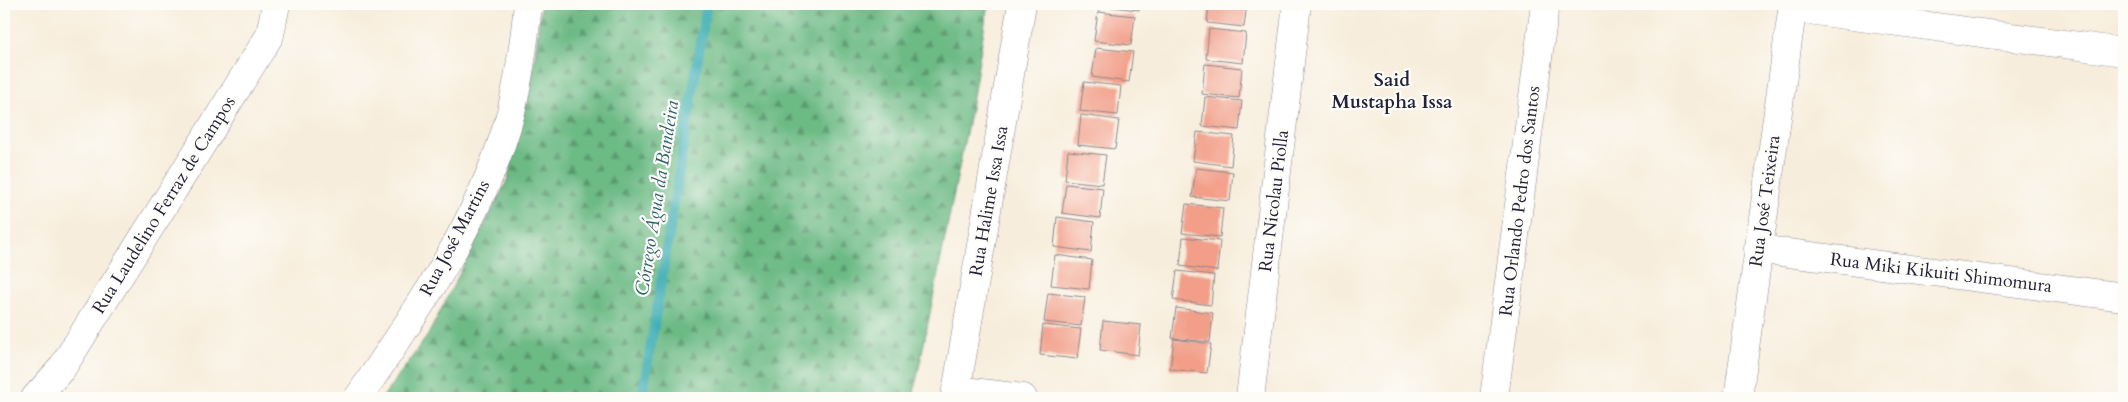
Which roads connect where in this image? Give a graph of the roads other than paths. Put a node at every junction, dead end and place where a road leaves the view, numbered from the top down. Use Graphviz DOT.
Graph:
graph roads {
  1 [pos="276,4"];
  2 [pos="528,4"];
  3 [pos="1022,4"];
  4 [pos="1298,4"];
  5 [pos="1545,4"];
  6 [pos="1793,6"];
  7 [pos="2124,52"];
  8 [pos="1758,249"];
  9 [pos="2124,297"];
  10 [pos="956,394"];
  11 [pos="35,398"];
  12 [pos="358,398"];
  13 [pos="1022,398"];
  14 [pos="1250,398"];
  15 [pos="1494,398"];
  16 [pos="1738,398"];
  1 -- 11 [label="street, Rua Laudelino Ferraz de Campos"];
  2 -- 12 [label="street, Rua José Martins"];
  3 -- 10 [label="street, Rua Halime Issa Issa"];
  4 -- 14 [label="street, Rua Nicolau Piolla"];
  5 -- 15 [label="street, Rua Orlando Pedro dos Santos"];
  6 -- 7 [label="street"];
  6 -- 8 [label="street, Rua José Teixeira"];
  8 -- 9 [label="street, Rua Miki Kikuiti Shimomura"];
  8 -- 16 [label="street, Rua José Teixeira"];
  10 -- 13 [label="street"];
}
